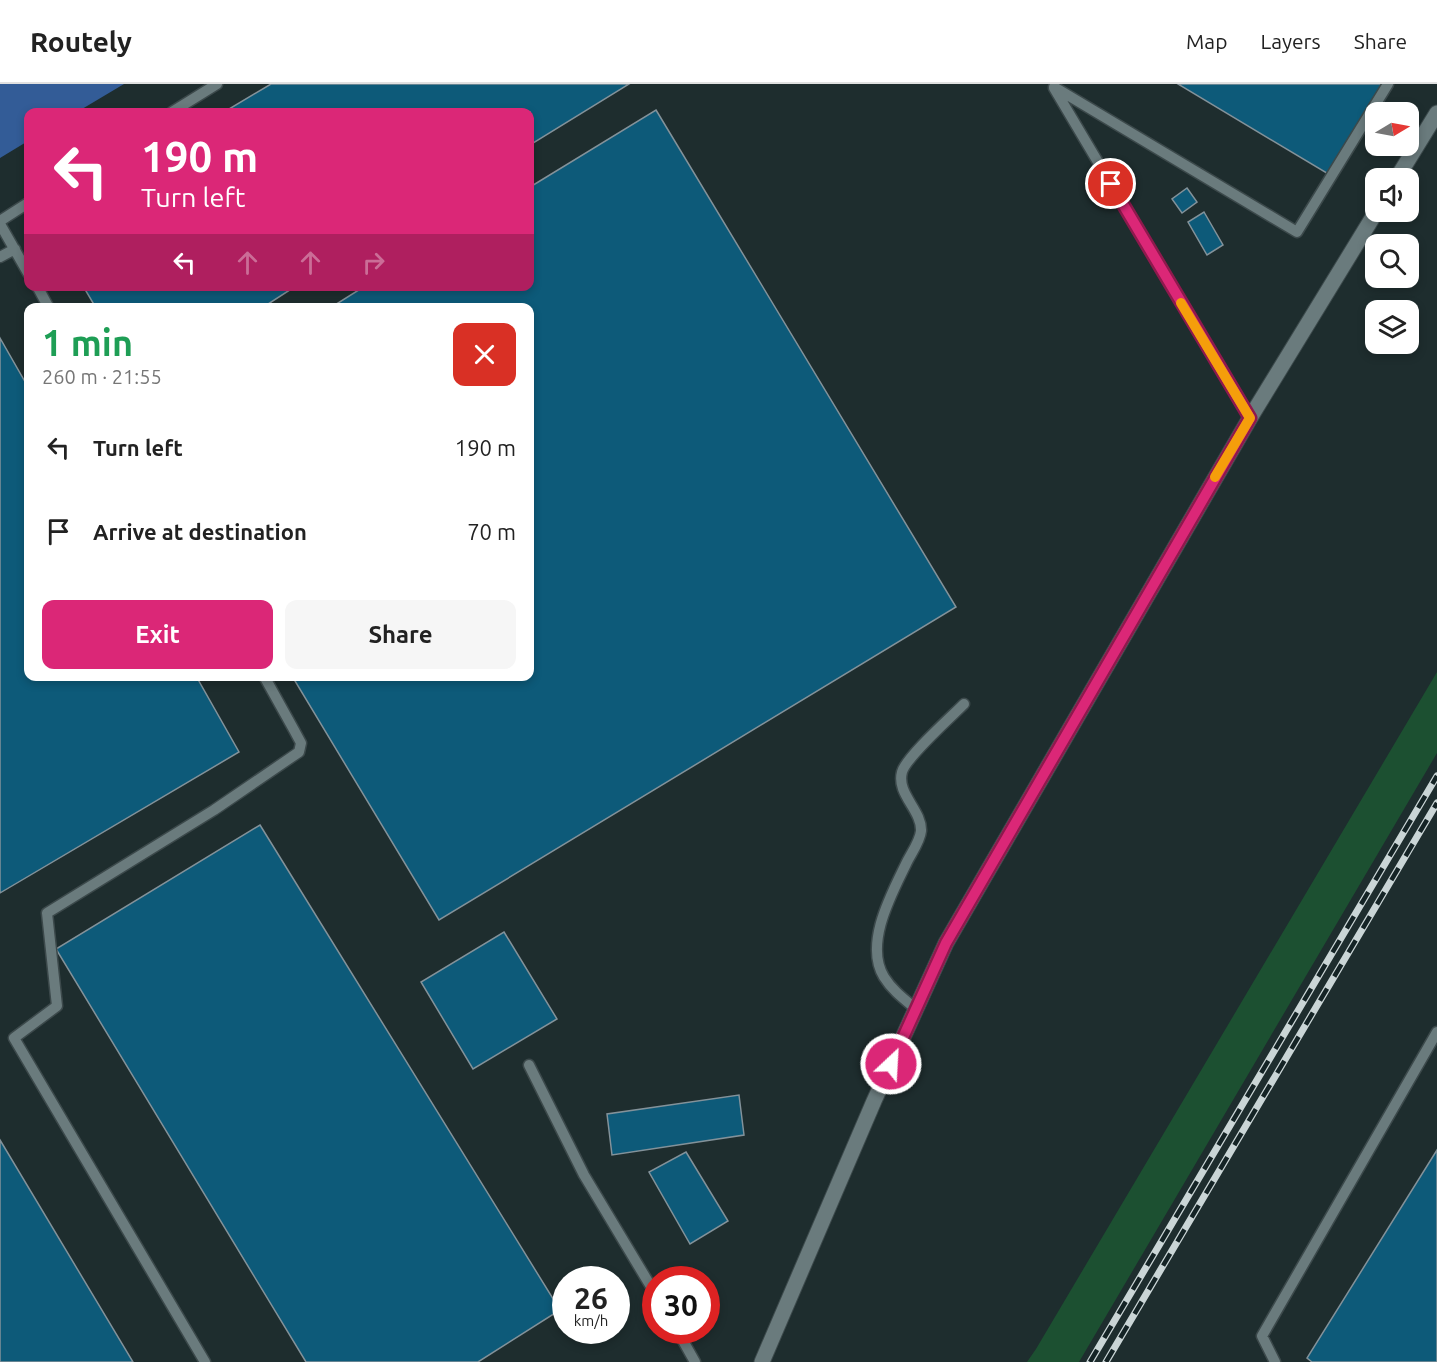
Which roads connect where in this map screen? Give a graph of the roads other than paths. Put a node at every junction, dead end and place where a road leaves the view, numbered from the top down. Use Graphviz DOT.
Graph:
graph roads {
  1 [pos="217,84"];
  2 [pos="1388,84"];
  3 [pos="1053,85"];
  4 [pos="178,108"];
  5 [pos="1437,113"];
  6 [pos="1402,168"];
  7 [pos="24,206"];
  8 [pos="1370,222"];
  9 [pos="0,223"];
  10 [pos="15,249"];
  11 [pos="0,257"];
  12 [pos="24,266"];
  13 [pos="1250,418"];
  14 [pos="267,681"];
  15 [pos="964,704"];
  16 [pos="916,1009"];
  17 [pos="1437,1032"];
  18 [pos="529,1065"];
  19 [pos="642,1272"];
  20 [pos="685,1344"];
  21 [pos="205,1362"];
  22 [pos="695,1362"];
  23 [pos="762,1362"];
  24 [pos="1275,1362"];
  1 -- 4 [label="lane"];
  2 -- 3 [label="lane"];
  3 -- 13 [label="lane"];
  5 -- 6 [label="street"];
  7 -- 9 [label="lane"];
  8 -- 13 [label="street"];
  9 -- 10 [label="lane"];
  10 -- 11 [label="lane"];
  10 -- 12 [label="lane"];
  13 -- 16 [label="street"];
  14 -- 21 [label="lane"];
  15 -- 16 [label="lane"];
  16 -- 23 [label="street"];
  17 -- 24 [label="lane"];
  18 -- 19 [label="lane"];
  20 -- 22 [label="lane"];
}
